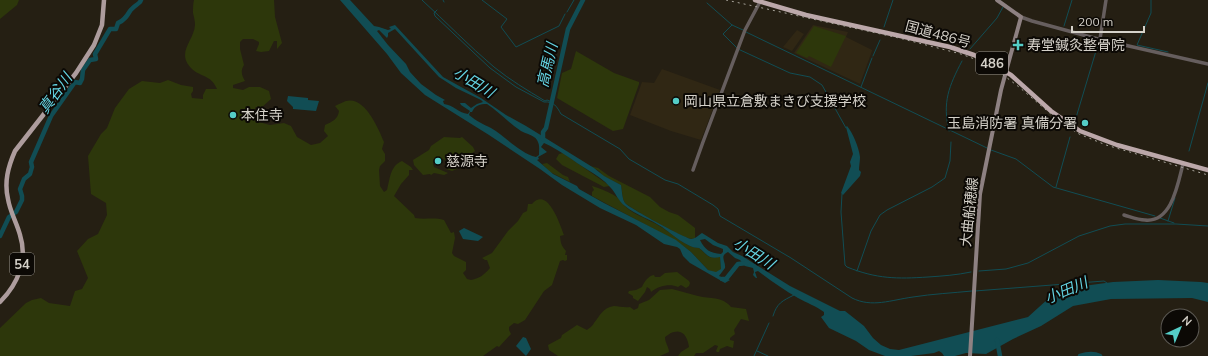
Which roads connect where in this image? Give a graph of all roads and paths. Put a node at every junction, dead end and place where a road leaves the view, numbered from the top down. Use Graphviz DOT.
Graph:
graph roads {
  1 [pos="104,0"];
  2 [pos="755,0"];
  3 [pos="997,0"];
  4 [pos="1106,0"];
  5 [pos="761,1"];
  6 [pos="1021,17"];
  7 [pos="1100,39"];
  8 [pos="1208,64"];
  9 [pos="1006,72"];
  10 [pos="1182,164"];
  11 [pos="693,170"];
  12 [pos="1208,170"];
  13 [pos="1124,215"];
  14 [pos="0,302"];
  15 [pos="970,356"];
  1 -- 14 [label="main road, 54"];
  2 -- 5 [label="highway, 国道486号 / 486"];
  3 -- 6 [label="main road"];
  4 -- 7 [label="street"];
  5 -- 9 [label="highway, 国道486号 / 486"];
  5 -- 11 [label="street"];
  6 -- 7 [label="street"];
  6 -- 9 [label="main road, 大曲船穂線"];
  7 -- 8 [label="street"];
  9 -- 10 [label="highway, 国道486号 / 486"];
  9 -- 15 [label="main road, 大曲船穂線"];
  10 -- 12 [label="highway, 国道486号 / 486"];
  10 -- 13 [label="street"];
}
